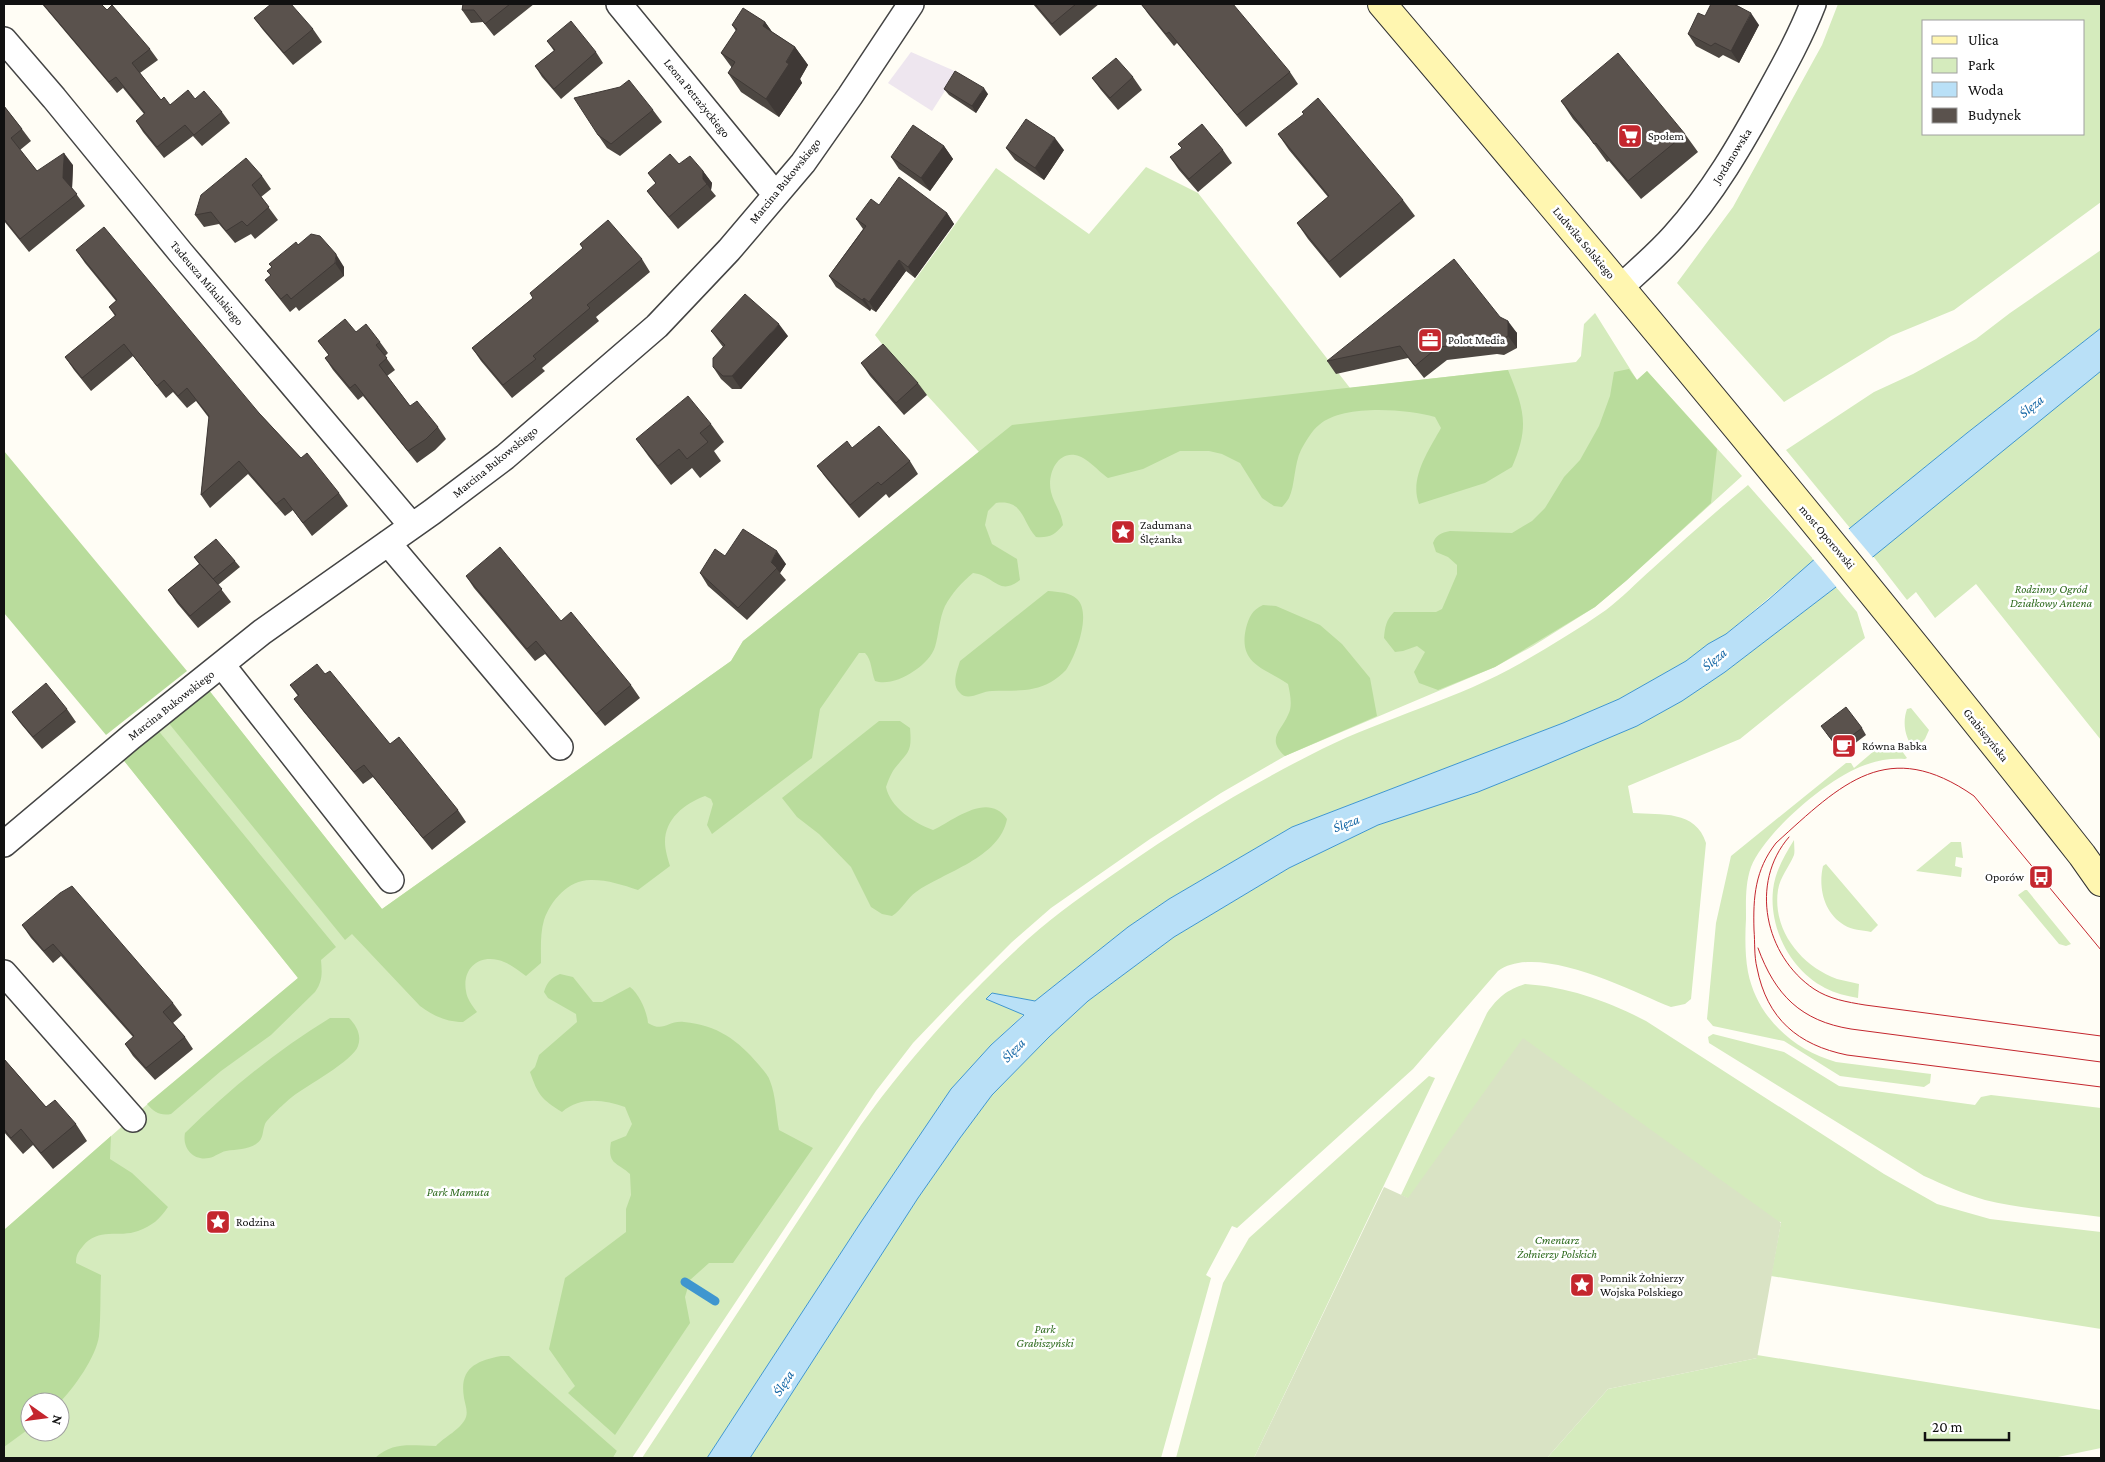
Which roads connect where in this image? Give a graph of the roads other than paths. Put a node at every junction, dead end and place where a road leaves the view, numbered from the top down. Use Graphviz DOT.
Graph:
graph roads {
  1 [pos="911,4"];
  2 [pos="1382,4"];
  3 [pos="1813,4"];
  4 [pos="623,5"];
  5 [pos="4,40"];
  6 [pos="775,194"];
  7 [pos="1621,286"];
  8 [pos="1783,484"];
  9 [pos="412,526"];
  10 [pos="388,543"];
  11 [pos="1870,590"];
  12 [pos="222,665"];
  13 [pos="560,747"];
  14 [pos="4,844"];
  15 [pos="391,880"];
  16 [pos="2101,882"];
  17 [pos="4,973"];
  18 [pos="133,1119"];
  1 -- 6 [label="street, Marcina Bukowskiego"];
  2 -- 7 [label="main road, Ludwika Solskiego"];
  3 -- 7 [label="street, Jordanowska"];
  4 -- 6 [label="street, Leona Petrażyckiego"];
  5 -- 9 [label="street, Tadeusza Mikulskiego"];
  6 -- 9 [label="street, Marcina Bukowskiego"];
  7 -- 8 [label="main road, Ludwika Solskiego"];
  8 -- 11 [label="main road, most Oporowski"];
  9 -- 10 [label="street, Marcina Bukowskiego"];
  10 -- 12 [label="street, Marcina Bukowskiego"];
  10 -- 13 [label="street"];
  11 -- 16 [label="main road, Grabiszyńska"];
  12 -- 14 [label="street, Marcina Bukowskiego"];
  12 -- 15 [label="street"];
  17 -- 18 [label="street"];
}
